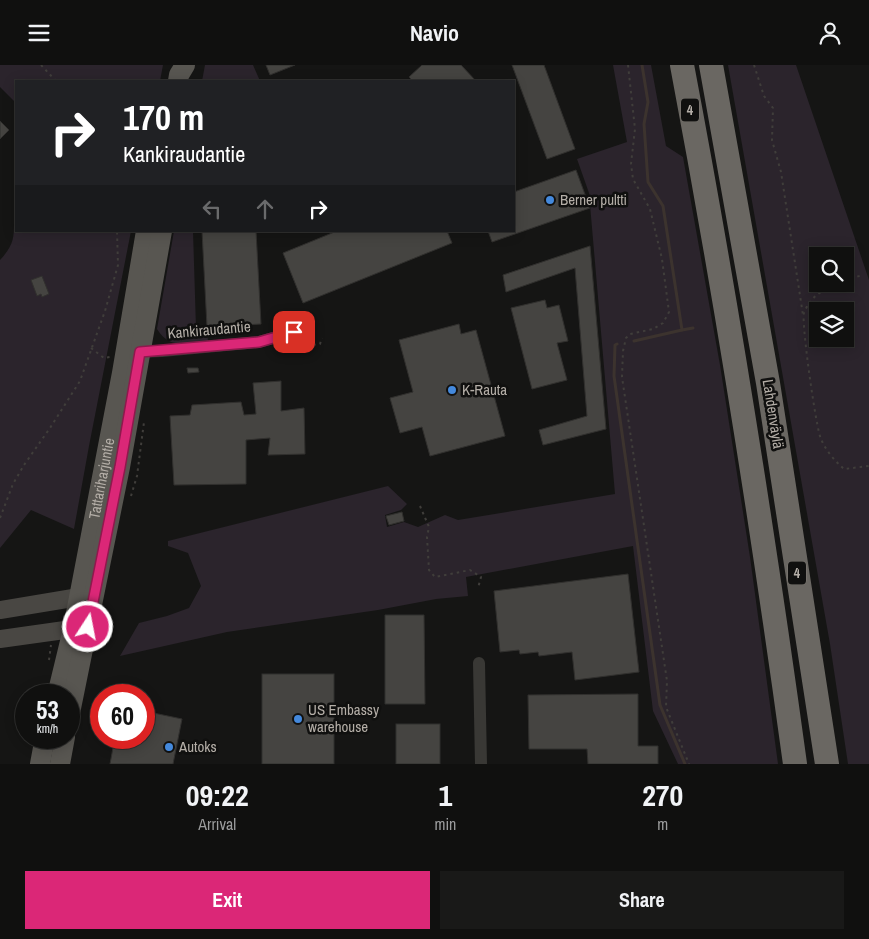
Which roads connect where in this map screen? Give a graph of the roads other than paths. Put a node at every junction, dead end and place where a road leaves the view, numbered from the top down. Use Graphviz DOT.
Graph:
graph roads {
  1 [pos="187,65"];
  2 [pos="682,65"];
  3 [pos="711,65"];
  4 [pos="178,80"];
  5 [pos="188,80"];
  6 [pos="146,232"];
  7 [pos="162,232"];
  8 [pos="294,332"];
  9 [pos="126,353"];
  10 [pos="87,596"];
  11 [pos="0,610"];
  12 [pos="81,628"];
  13 [pos="0,639"];
  14 [pos="479,663"];
  15 [pos="61,684"];
  16 [pos="74,684"];
  17 [pos="43,749"];
  18 [pos="63,749"];
  19 [pos="40,764"];
  20 [pos="60,764"];
  21 [pos="481,764"];
  22 [pos="793,764"];
  23 [pos="827,764"];
  1 -- 4 [label="main road"];
  1 -- 5 [label="main road"];
  2 -- 22 [label="highway, Lahdenväylä / 4"];
  3 -- 23 [label="highway, Lahdenväylä / 4"];
  6 -- 9 [label="main road, Tattariharjuntie"];
  7 -- 9 [label="main road, Tattariharjuntie"];
  8 -- 9 [label="street, Kankiraudantie"];
  9 -- 10 [label="main road, Tattariharjuntie"];
  10 -- 11 [label="main road"];
  10 -- 12 [label="main road, Tattariharjuntie"];
  12 -- 13 [label="main road"];
  12 -- 15 [label="main road, Tattariharjuntie"];
  12 -- 16 [label="main road, Tattariharjuntie"];
  14 -- 21 [label="street"];
  17 -- 19 [label="main road"];
  18 -- 20 [label="main road"];
}
